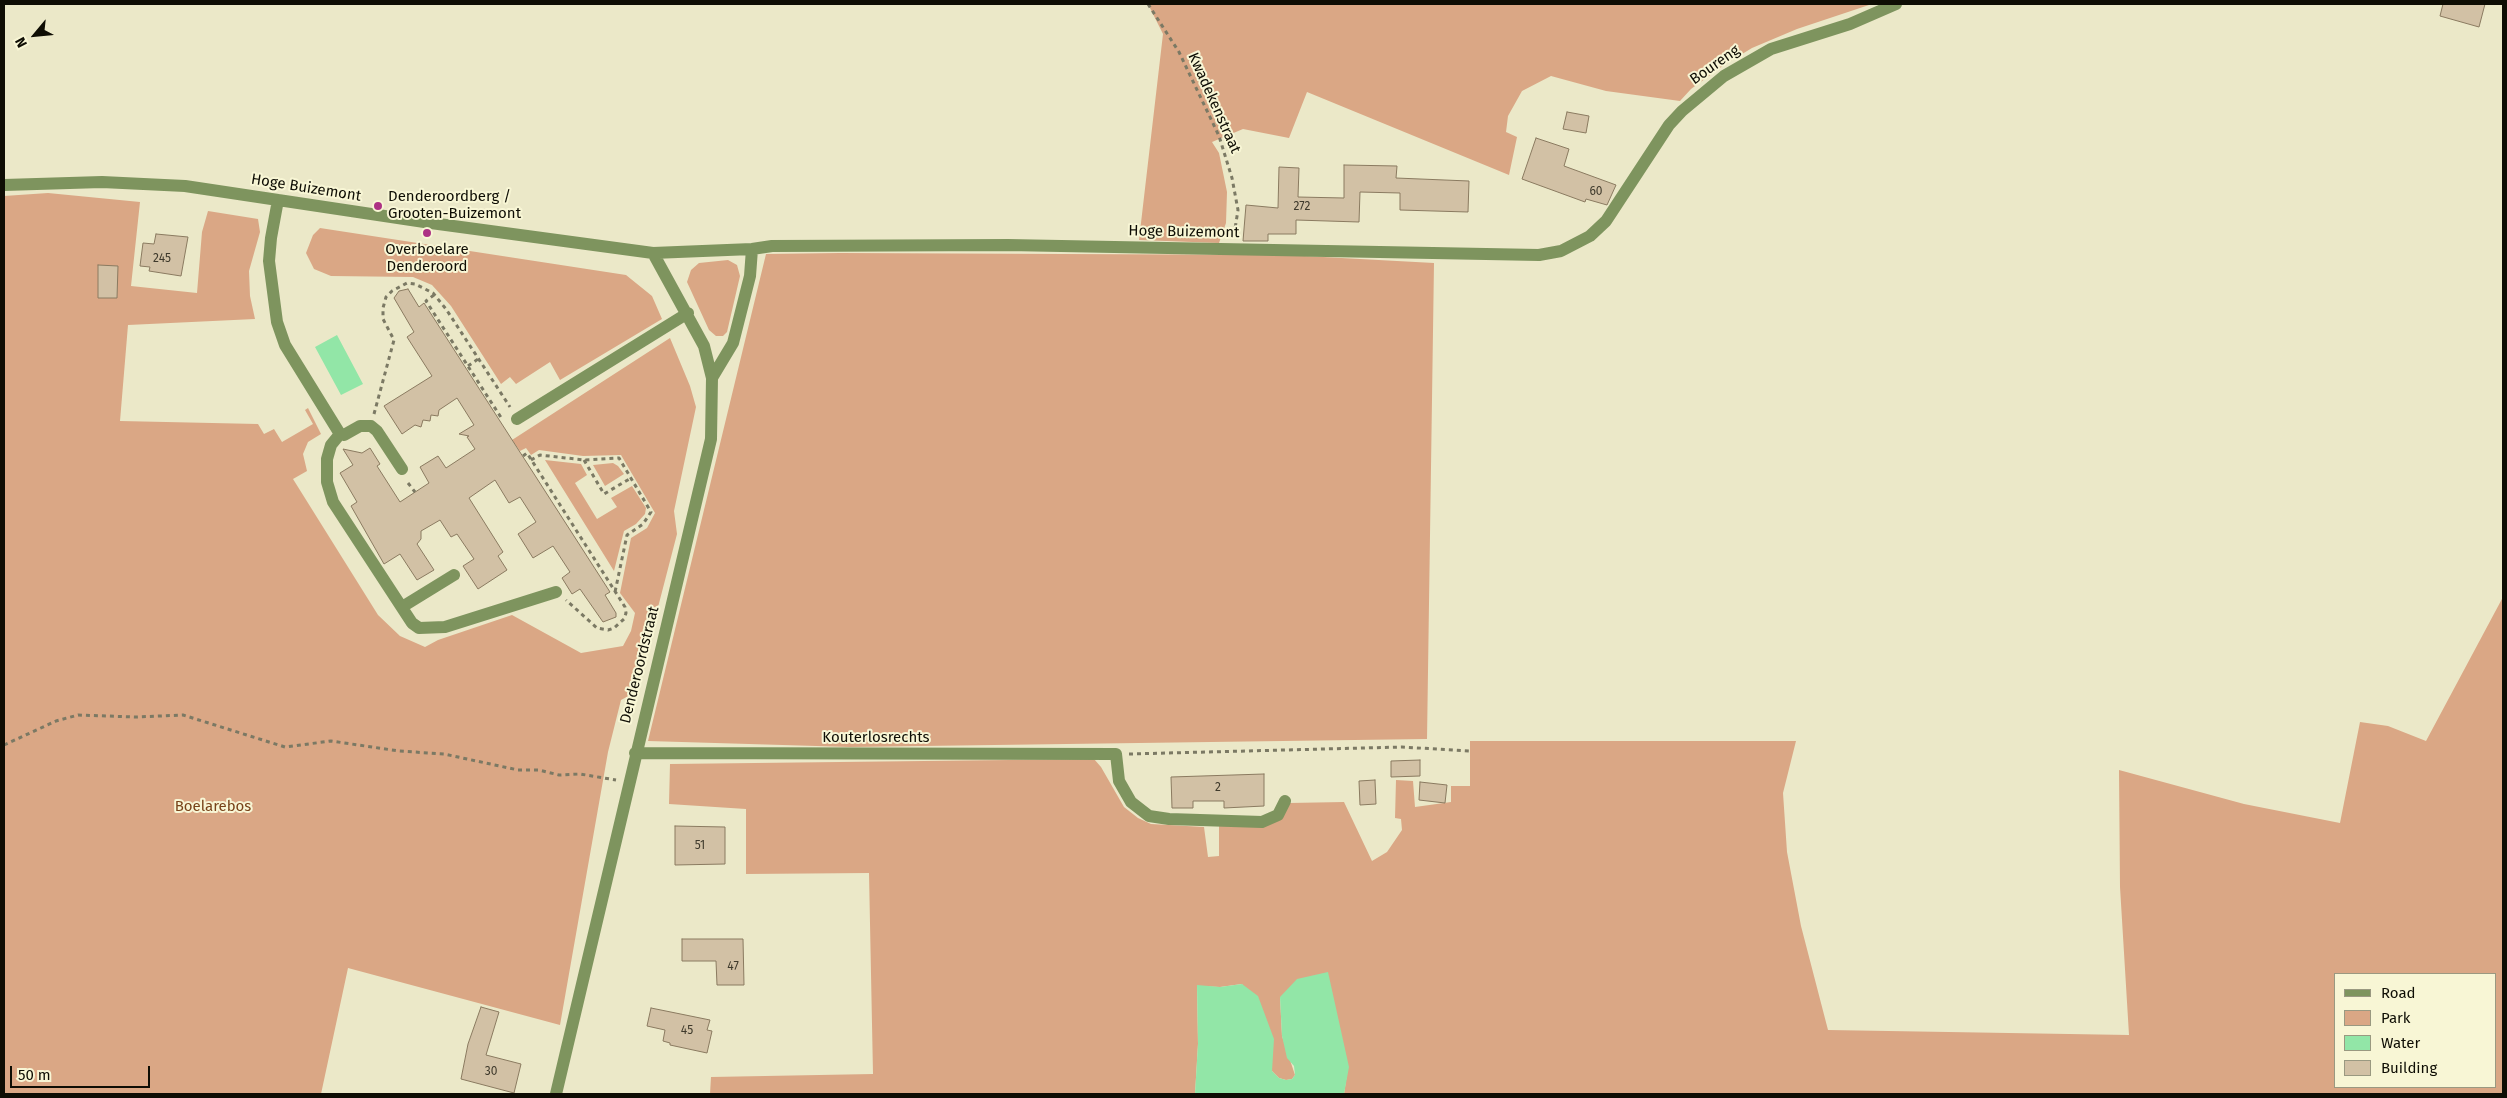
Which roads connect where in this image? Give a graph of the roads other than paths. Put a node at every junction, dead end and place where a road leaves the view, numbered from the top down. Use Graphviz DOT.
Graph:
graph roads {
  1 [pos="1896,4"];
  2 [pos="4,185"];
  3 [pos="278,200"];
  4 [pos="1606,221"];
  5 [pos="752,249"];
  6 [pos="653,252"];
  7 [pos="688,313"];
  8 [pos="712,378"];
  9 [pos="512,422"];
  10 [pos="340,434"];
  11 [pos="402,469"];
  12 [pos="454,575"];
  13 [pos="556,592"];
  14 [pos="402,608"];
  15 [pos="635,753"];
  16 [pos="1285,801"];
  17 [pos="556,1094"];
  1 -- 4 [label="street, Boureng"];
  2 -- 3 [label="street, Hoge Buizemont"];
  3 -- 6 [label="street, Hoge Buizemont"];
  3 -- 10 [label="street"];
  4 -- 5 [label="street, Hoge Buizemont"];
  5 -- 6 [label="street, Hoge Buizemont"];
  5 -- 8 [label="street"];
  6 -- 7 [label="street, Denderoordstraat"];
  7 -- 8 [label="street, Denderoordstraat"];
  7 -- 9 [label="street"];
  8 -- 15 [label="street, Denderoordstraat"];
  10 -- 11 [label="street"];
  10 -- 14 [label="street"];
  12 -- 14 [label="street"];
  13 -- 14 [label="street"];
  15 -- 16 [label="street, Kouterlosrechts"];
  15 -- 17 [label="street, Denderoordstraat"];
}
